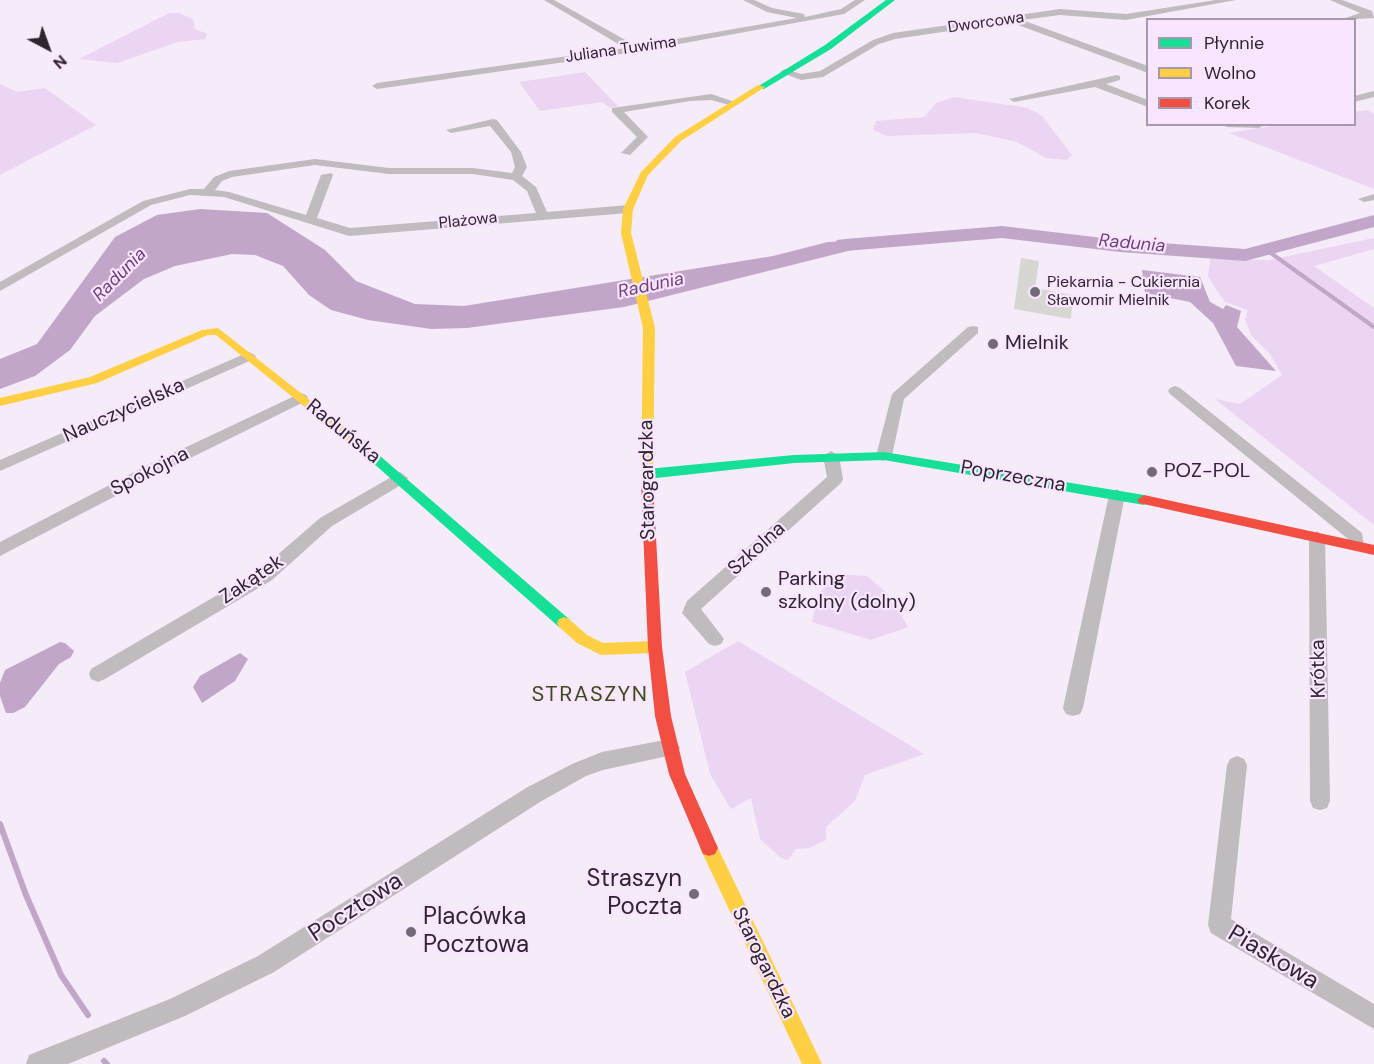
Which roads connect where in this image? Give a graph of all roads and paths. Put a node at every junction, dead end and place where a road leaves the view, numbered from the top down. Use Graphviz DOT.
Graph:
graph roads {
  1 [pos="548,0"];
  2 [pos="747,0"];
  3 [pos="861,0"];
  4 [pos="891,0"];
  5 [pos="1232,0"];
  6 [pos="1334,0"];
  7 [pos="1157,13"];
  8 [pos="1372,14"];
  9 [pos="1165,18"];
  10 [pos="1353,18"];
  11 [pos="807,19"];
  12 [pos="1012,19"];
  13 [pos="635,49"];
  14 [pos="1146,69"];
  15 [pos="1146,71"];
  16 [pos="786,72"];
  17 [pos="1117,78"];
  18 [pos="1096,84"];
  19 [pos="377,86"];
  20 [pos="1146,92"];
  21 [pos="1374,94"];
  22 [pos="1356,98"];
  23 [pos="1014,99"];
  24 [pos="733,103"];
  25 [pos="1146,103"];
  26 [pos="451,130"];
  27 [pos="626,153"];
  28 [pos="327,175"];
  29 [pos="516,177"];
  30 [pos="208,192"];
  31 [pos="628,209"];
  32 [pos="542,214"];
  33 [pos="310,219"];
  34 [pos="0,287"];
  35 [pos="973,330"];
  36 [pos="249,356"];
  37 [pos="1175,391"];
  38 [pos="301,398"];
  39 [pos="0,402"];
  40 [pos="831,456"];
  41 [pos="884,456"];
  42 [pos="0,466"];
  43 [pos="647,474"];
  44 [pos="400,478"];
  45 [pos="1117,495"];
  46 [pos="1317,537"];
  47 [pos="1356,546"];
  48 [pos="0,550"];
  49 [pos="1374,550"];
  50 [pos="715,639"];
  51 [pos="655,647"];
  52 [pos="98,674"];
  53 [pos="1073,708"];
  54 [pos="670,748"];
  55 [pos="1237,765"];
  56 [pos="1320,801"];
  57 [pos="1374,1017"];
  58 [pos="40,1064"];
  59 [pos="812,1064"];
  1 -- 13 [label="street"];
  2 -- 11 [label="street"];
  3 -- 11 [label="street, Juliana Tuwima"];
  4 -- 16 [label="main road, Starogardzka"];
  5 -- 7 [label="street, Dworcowa"];
  6 -- 8 [label="street"];
  7 -- 9 [label="street"];
  7 -- 12 [label="street, Dworcowa"];
  8 -- 10 [label="street"];
  11 -- 13 [label="street, Juliana Tuwima"];
  12 -- 14 [label="street"];
  12 -- 16 [label="street, Dworcowa"];
  13 -- 19 [label="street, Juliana Tuwima"];
  15 -- 17 [label="street"];
  16 -- 24 [label="main road, Starogardzka"];
  17 -- 18 [label="street"];
  17 -- 20 [label="street"];
  18 -- 23 [label="street"];
  18 -- 25 [label="street"];
  21 -- 22 [label="street"];
  24 -- 27 [label="street"];
  24 -- 31 [label="main road, Starogardzka"];
  26 -- 29 [label="street"];
  28 -- 33 [label="street"];
  29 -- 30 [label="street"];
  29 -- 32 [label="street"];
  30 -- 33 [label="street, Plażowa"];
  30 -- 34 [label="street, Plażowa"];
  31 -- 32 [label="street, Plażowa"];
  31 -- 43 [label="main road, Starogardzka"];
  32 -- 33 [label="street, Plażowa"];
  35 -- 41 [label="street"];
  36 -- 38 [label="main road, Raduńska"];
  36 -- 39 [label="main road, Raduńska"];
  36 -- 42 [label="street, Nauczycielska"];
  37 -- 47 [label="street"];
  38 -- 44 [label="main road, Raduńska"];
  38 -- 48 [label="street, Spokojna"];
  40 -- 41 [label="main road, Poprzeczna"];
  40 -- 43 [label="main road, Poprzeczna"];
  40 -- 50 [label="street, Szkolna"];
  41 -- 45 [label="main road, Poprzeczna"];
  43 -- 51 [label="main road, Starogardzka"];
  44 -- 51 [label="main road, Raduńska"];
  44 -- 52 [label="street, Zakątek"];
  45 -- 46 [label="main road, Poprzeczna"];
  45 -- 53 [label="street"];
  46 -- 47 [label="main road, Poprzeczna"];
  46 -- 56 [label="street, Krótka"];
  47 -- 49 [label="main road, Poprzeczna"];
  51 -- 54 [label="main road, Starogardzka"];
  54 -- 58 [label="street, Pocztowa"];
  54 -- 59 [label="main road, Starogardzka"];
  55 -- 57 [label="street, Piaskowa"];
}
